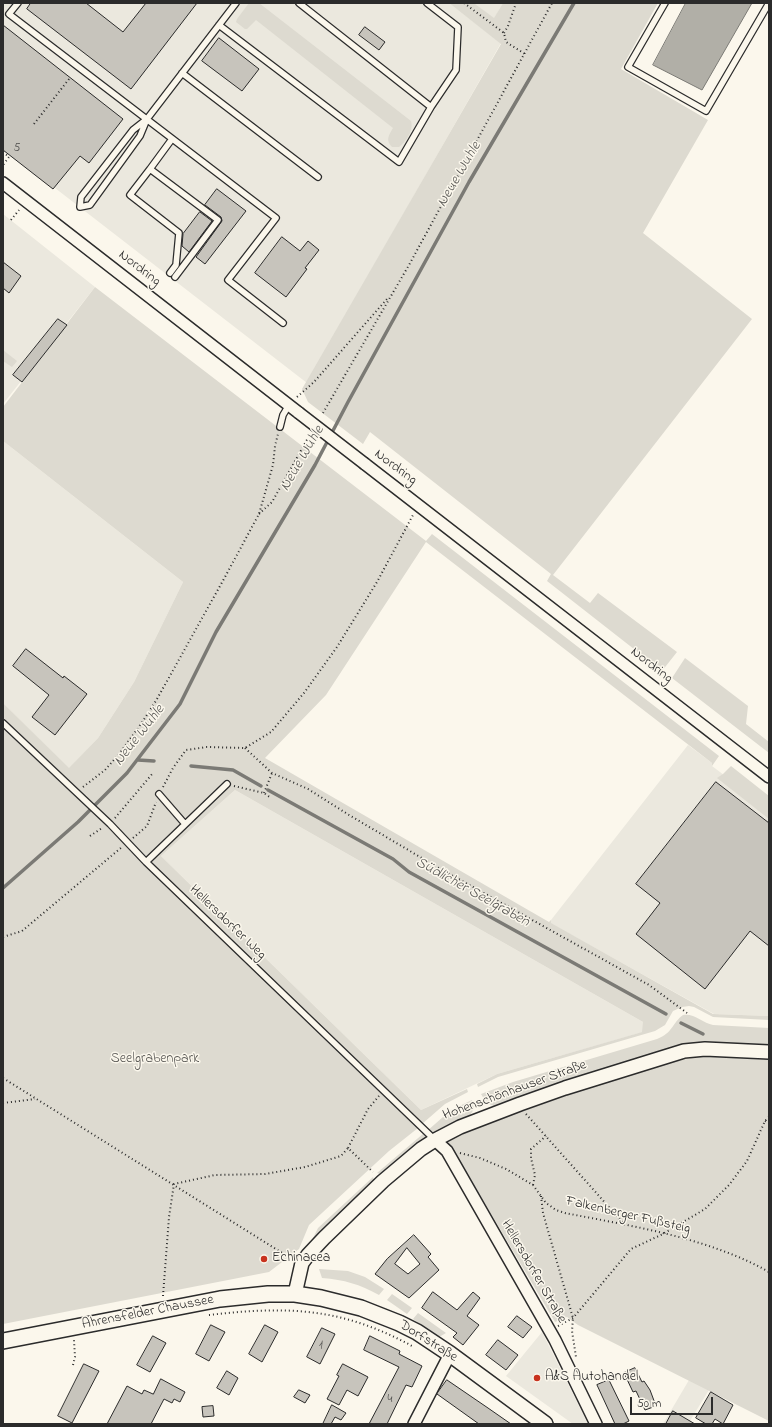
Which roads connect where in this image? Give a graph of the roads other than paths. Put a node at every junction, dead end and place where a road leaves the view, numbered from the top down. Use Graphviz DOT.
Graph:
graph roads {
  1 [pos="18,3"];
  2 [pos="236,3"];
  3 [pos="299,3"];
  4 [pos="427,3"];
  5 [pos="665,3"];
  6 [pos="769,3"];
  7 [pos="219,25"];
  8 [pos="182,73"];
  9 [pos="431,107"];
  10 [pos="147,119"];
  11 [pos="172,139"];
  12 [pos="150,169"];
  13 [pos="318,177"];
  14 [pos="3,182"];
  15 [pos="170,273"];
  16 [pos="175,277"];
  17 [pos="283,323"];
  18 [pos="289,405"];
  19 [pos="280,427"];
  20 [pos="3,723"];
  21 [pos="769,777"];
  22 [pos="227,784"];
  23 [pos="159,794"];
  24 [pos="185,824"];
  25 [pos="146,862"];
  26 [pos="769,1052"];
  27 [pos="435,1140"];
  28 [pos="295,1294"];
  29 [pos="3,1342"];
  30 [pos="450,1354"];
  31 [pos="414,1424"];
  32 [pos="545,1424"];
  33 [pos="596,1424"];
  1 -- 10 [label="lane"];
  2 -- 7 [label="lane"];
  3 -- 9 [label="lane"];
  4 -- 9 [label="lane"];
  5 -- 6 [label="lane"];
  7 -- 8 [label="lane"];
  7 -- 9 [label="lane"];
  8 -- 10 [label="lane"];
  8 -- 13 [label="lane"];
  10 -- 10 [label="lane"];
  10 -- 11 [label="lane"];
  11 -- 12 [label="lane"];
  11 -- 17 [label="lane"];
  12 -- 15 [label="lane"];
  12 -- 16 [label="lane"];
  14 -- 18 [label="street, Nordring"];
  18 -- 19 [label="lane"];
  18 -- 21 [label="street, Nordring, bridge"];
  20 -- 25 [label="lane, Hellersdorfer Weg"];
  22 -- 24 [label="lane"];
  23 -- 24 [label="lane"];
  24 -- 25 [label="lane"];
  25 -- 27 [label="lane, Hellersdorfer Weg"];
  26 -- 27 [label="street, Hohenschönhauser Straße"];
  27 -- 28 [label="street, Hohenschönhauser Straße"];
  27 -- 33 [label="street, Hellersdorfer Straße"];
  28 -- 29 [label="main road, Ahrensfelder Chaussee"];
  28 -- 30 [label="main road, Dorfstraße"];
  30 -- 31 [label="street"];
  30 -- 32 [label="main road, Dorfstraße"];
}
